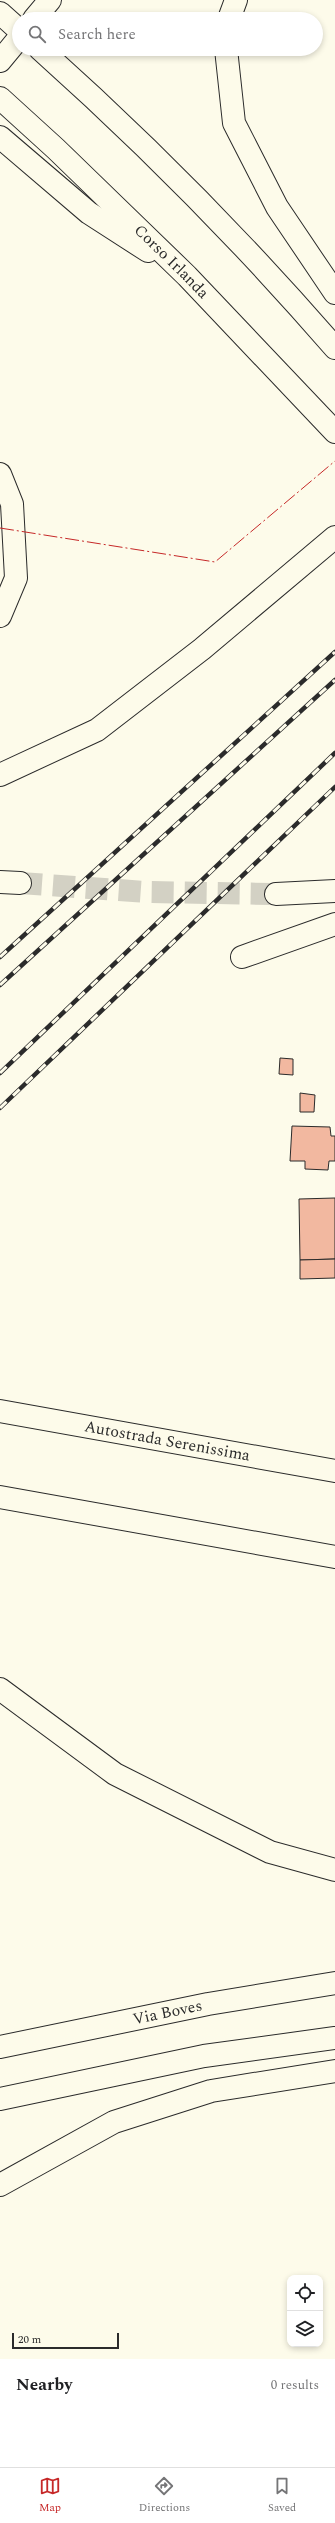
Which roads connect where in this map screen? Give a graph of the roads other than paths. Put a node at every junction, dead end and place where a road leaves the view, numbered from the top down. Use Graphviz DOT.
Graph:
graph roads {
  1 [pos="50,0"];
  2 [pos="236,0"];
  3 [pos="40,12"];
  4 [pos="232,12"];
  5 [pos="0,13"];
  6 [pos="12,24"];
  7 [pos="12,46"];
  8 [pos="48,56"];
  9 [pos="227,56"];
  10 [pos="0,61"];
  11 [pos="0,98"];
  12 [pos="0,137"];
  13 [pos="187,276"];
  14 [pos="335,293"];
  15 [pos="335,348"];
  16 [pos="335,432"];
  17 [pos="0,474"];
  18 [pos="335,537"];
  19 [pos="0,616"];
  20 [pos="0,775"];
  21 [pos="335,891"];
  22 [pos="276,894"];
  23 [pos="335,924"];
  24 [pos="242,957"];
  25 [pos="0,1411"];
  26 [pos="335,1471"];
  27 [pos="0,1497"];
  28 [pos="335,1557"];
  29 [pos="0,1689"];
  30 [pos="335,1870"];
  31 [pos="335,1983"];
  32 [pos="335,2038"];
  33 [pos="0,2047"];
  34 [pos="335,2070"];
  35 [pos="0,2099"];
  36 [pos="0,2185"];
  1 -- 3 [label="main road"];
  2 -- 4 [label="main road"];
  5 -- 6 [label="main road"];
  7 -- 10 [label="main road"];
  8 -- 15 [label="main road"];
  9 -- 14 [label="main road"];
  11 -- 13 [label="main road, Corso Irlanda"];
  12 -- 13 [label="main road"];
  13 -- 16 [label="main road, Corso Irlanda"];
  17 -- 19 [label="main road"];
  18 -- 20 [label="main road"];
  21 -- 22 [label="main road"];
  23 -- 24 [label="main road"];
  25 -- 26 [label="main road, Autostrada Serenissima"];
  27 -- 28 [label="main road"];
  29 -- 30 [label="main road"];
  31 -- 33 [label="main road, Via Boves"];
  32 -- 35 [label="main road"];
  34 -- 36 [label="main road"];
}
